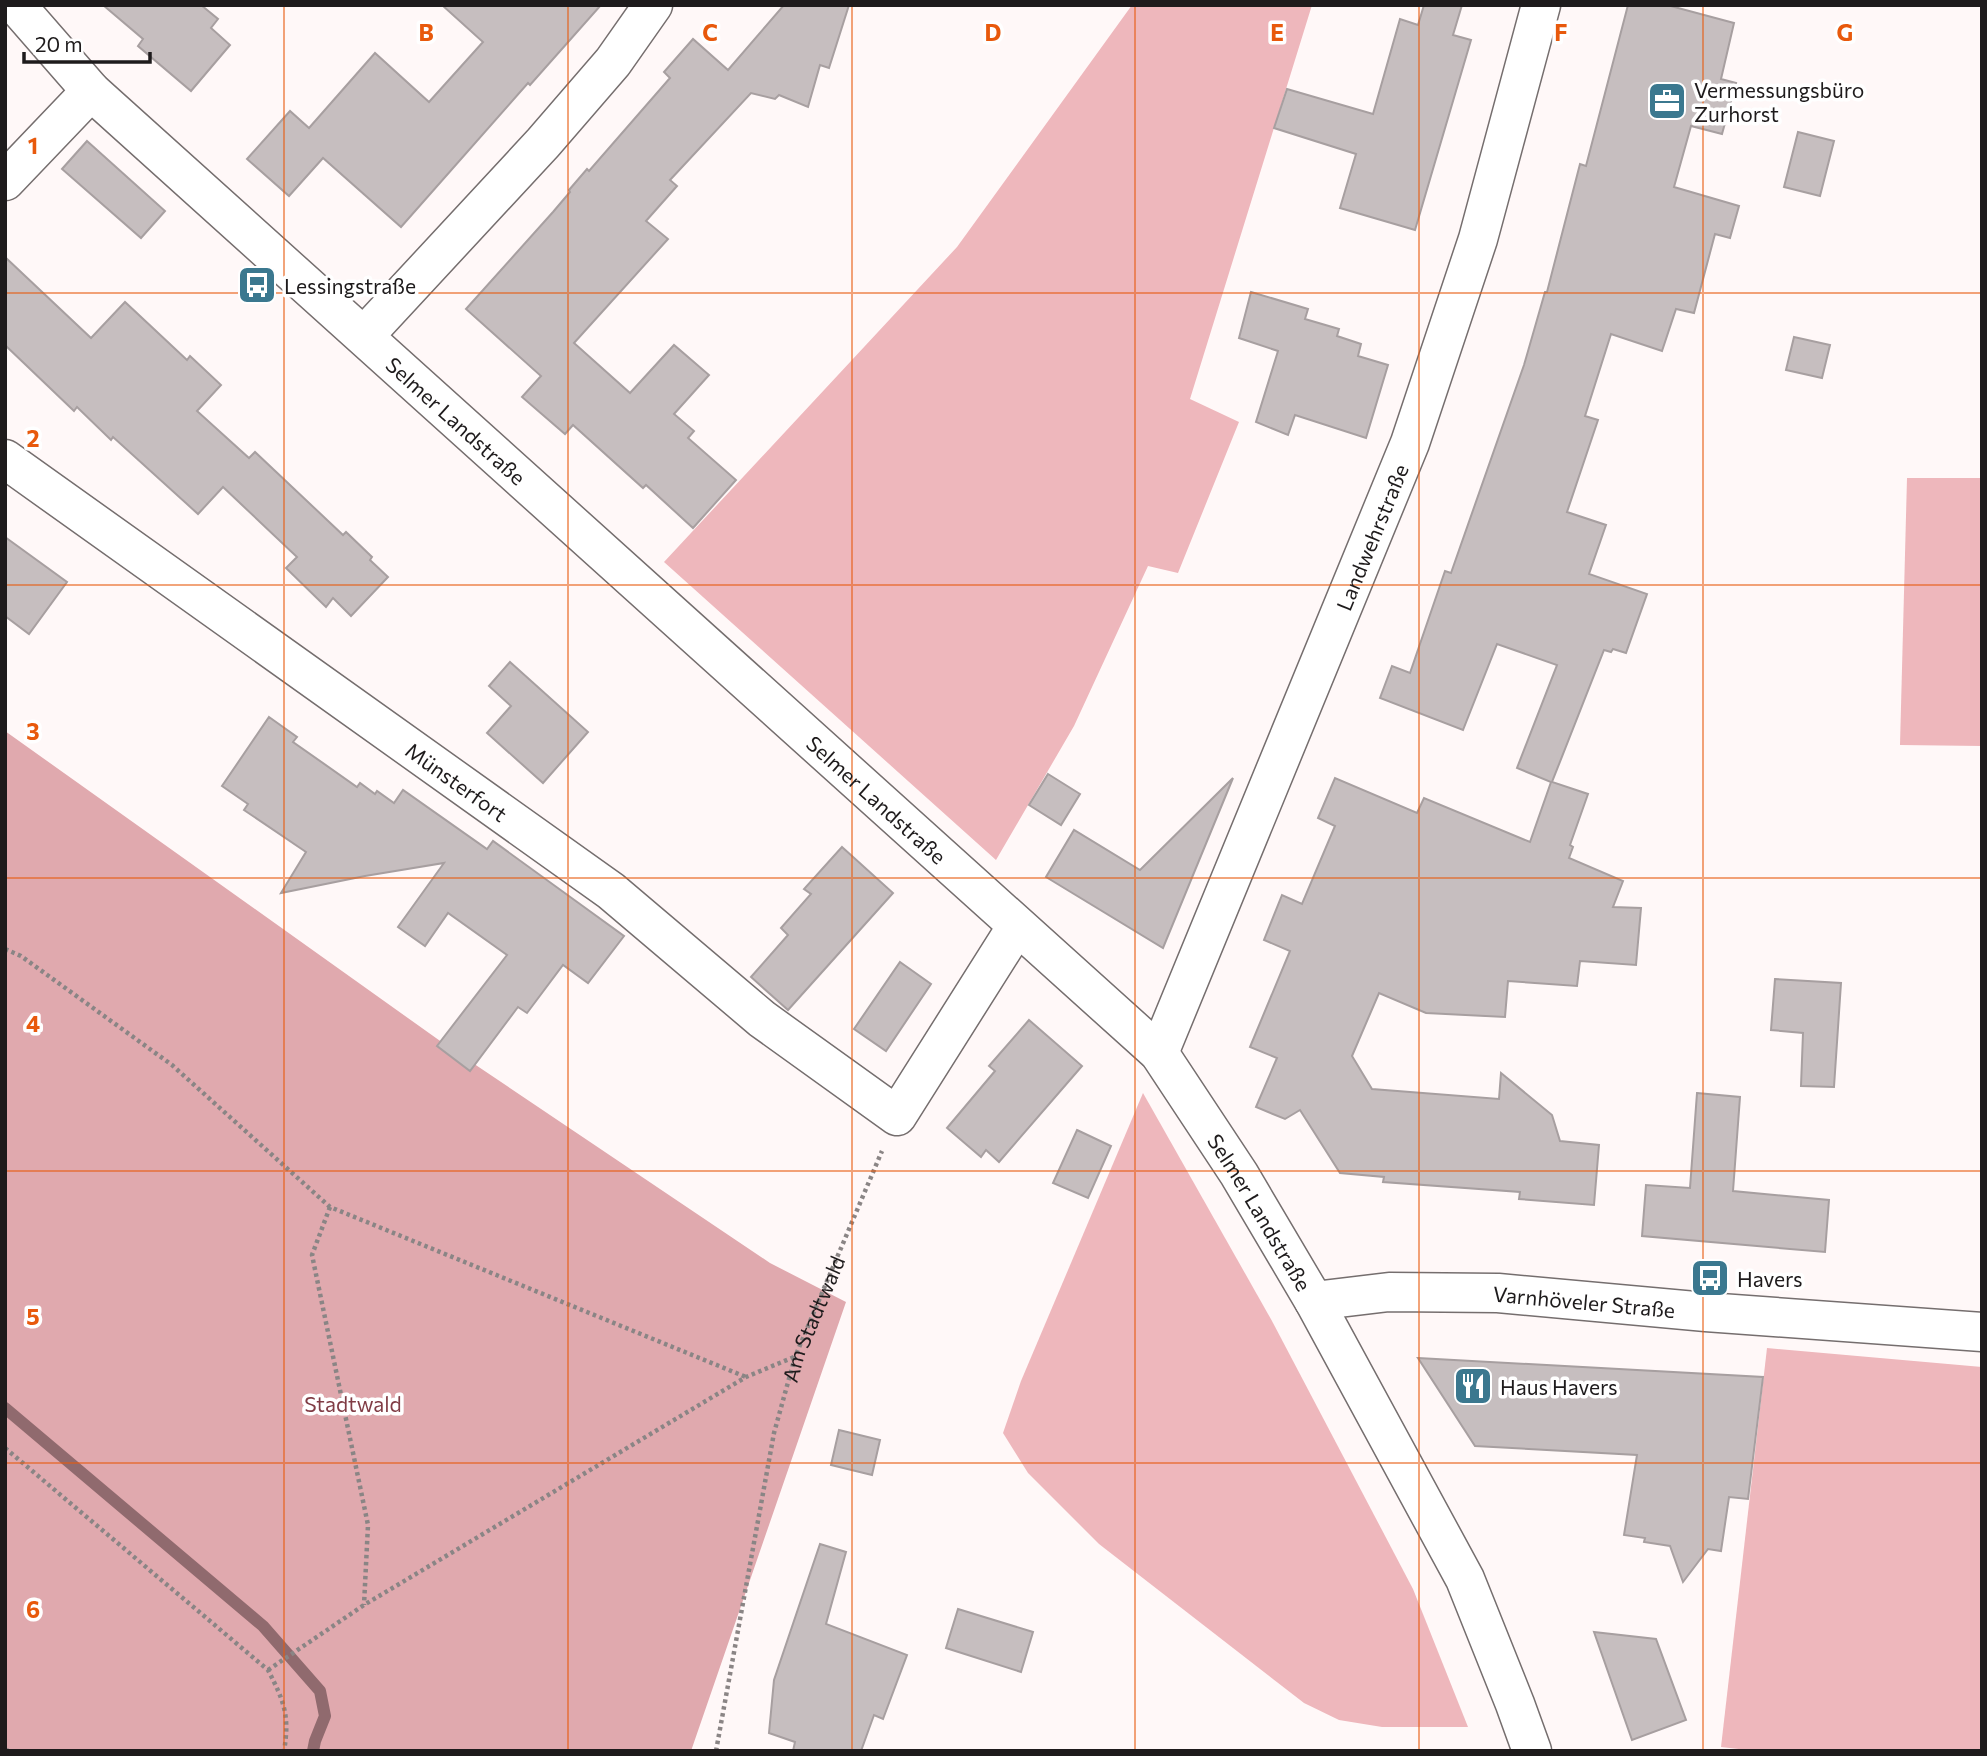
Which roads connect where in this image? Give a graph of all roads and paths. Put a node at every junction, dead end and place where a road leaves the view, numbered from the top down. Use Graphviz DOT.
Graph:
graph roads {
  1 [pos="16,5"];
  2 [pos="653,5"];
  3 [pos="1541,5"];
  4 [pos="92,91"];
  5 [pos="5,181"];
  6 [pos="364,336"];
  7 [pos="5,459"];
  8 [pos="1017,926"];
  9 [pos="5,949"];
  10 [pos="1159,1053"];
  11 [pos="897,1116"];
  12 [pos="330,1208"];
  13 [pos="1314,1301"];
  14 [pos="1982,1332"];
  15 [pos="795,1357"];
  16 [pos="746,1377"];
  17 [pos="5,1448"];
  18 [pos="364,1605"];
  19 [pos="268,1670"];
  20 [pos="284,1751"];
  21 [pos="716,1751"];
  22 [pos="1532,1751"];
  1 -- 4 [label="street, Selmer Landstraße"];
  2 -- 6 [label="street"];
  3 -- 10 [label="street, Landwehrstraße"];
  4 -- 5 [label="street"];
  4 -- 6 [label="street, Selmer Landstraße"];
  6 -- 8 [label="street, Selmer Landstraße"];
  7 -- 11 [label="street, Münsterfort"];
  8 -- 10 [label="street, Selmer Landstraße"];
  8 -- 11 [label="street"];
  9 -- 12 [label="path"];
  10 -- 13 [label="street, Selmer Landstraße"];
  11 -- 15 [label="path, Am Stadtwald"];
  12 -- 16 [label="path"];
  12 -- 18 [label="path"];
  13 -- 14 [label="street, Varnhöveler Straße"];
  13 -- 22 [label="street, Selmer Landstraße"];
  15 -- 16 [label="path"];
  15 -- 21 [label="path, Am Stadtwald"];
  16 -- 18 [label="path"];
  17 -- 19 [label="path"];
  18 -- 19 [label="path"];
  19 -- 20 [label="path"];
}
